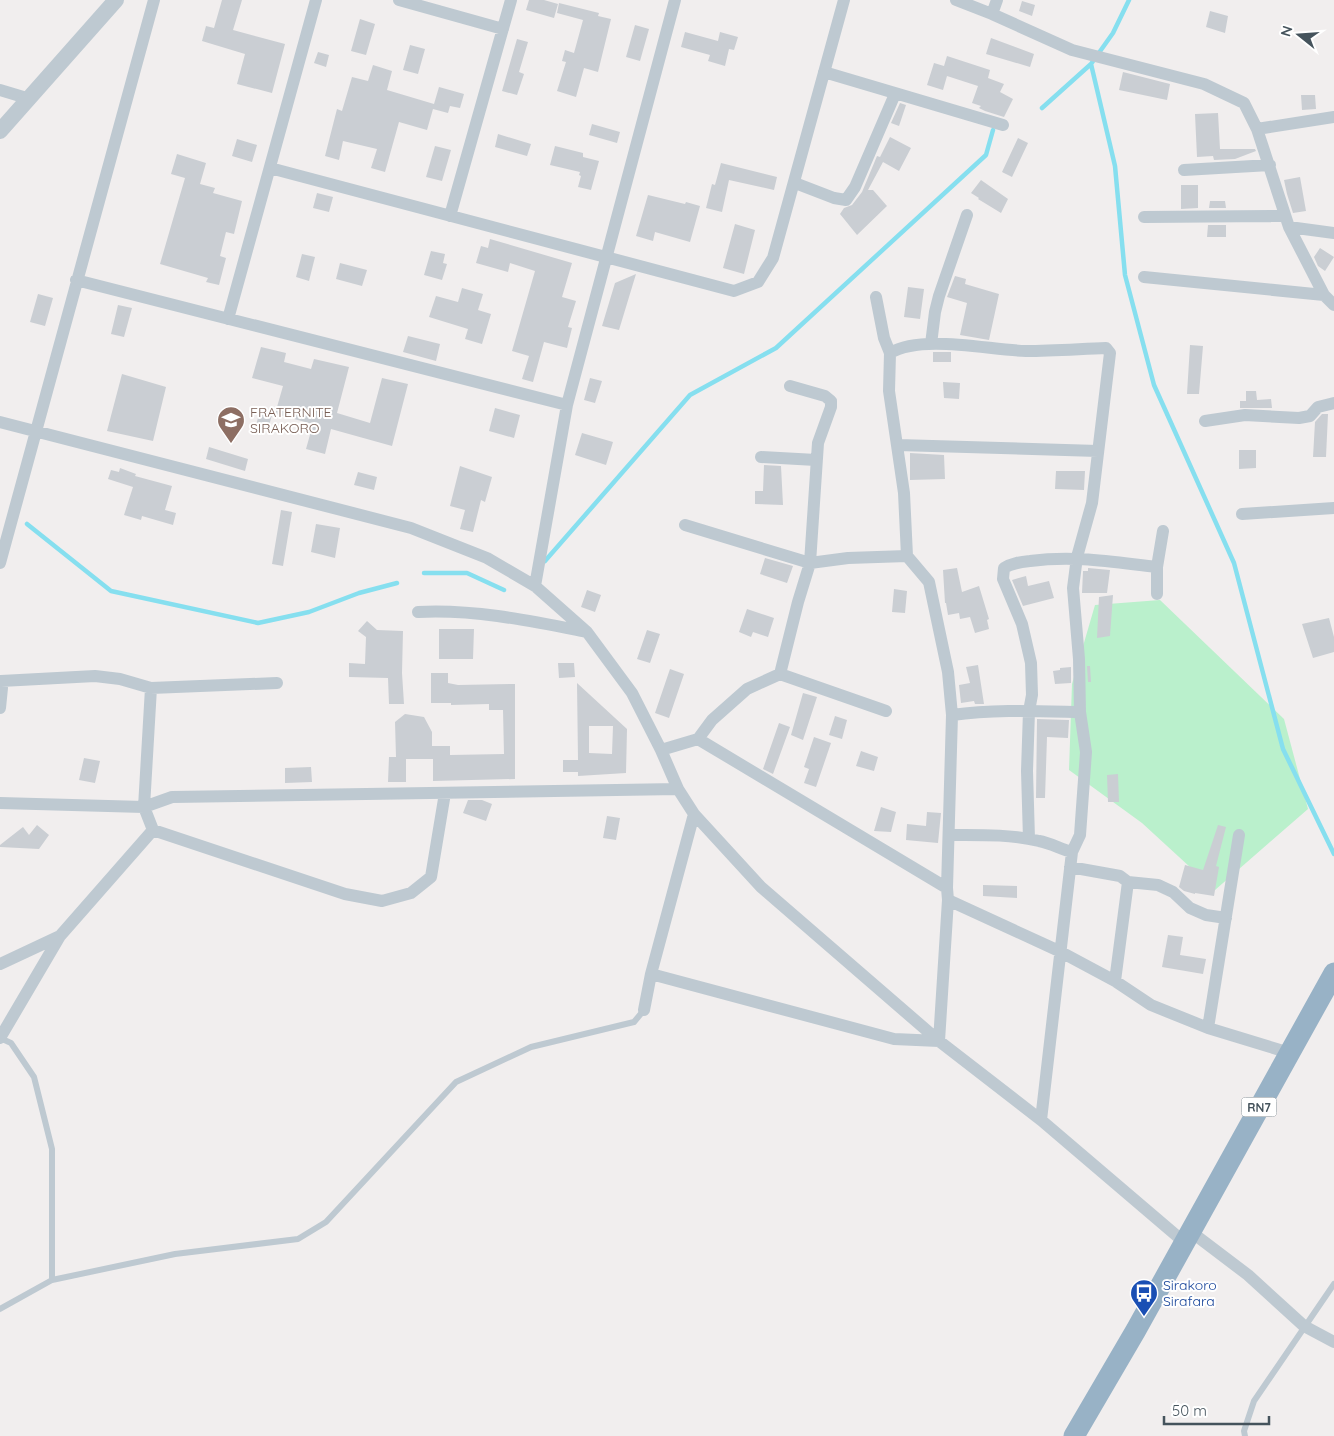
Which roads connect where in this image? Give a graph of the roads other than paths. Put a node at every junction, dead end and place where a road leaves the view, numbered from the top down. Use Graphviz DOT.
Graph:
graph roads {
  1 [pos="116,0"];
  2 [pos="154,0"];
  3 [pos="316,0"];
  4 [pos="399,0"];
  5 [pos="511,0"];
  6 [pos="675,0"];
  7 [pos="844,0"];
  8 [pos="956,0"];
  9 [pos="997,0"];
  10 [pos="992,14"];
  11 [pos="503,29"];
  12 [pos="824,72"];
  13 [pos="0,90"];
  14 [pos="896,94"];
  15 [pos="30,98"];
  16 [pos="1334,117"];
  17 [pos="1003,125"];
  18 [pos="1257,129"];
  19 [pos="0,131"];
  20 [pos="1270,165"];
  21 [pos="270,168"];
  22 [pos="1184,170"];
  23 [pos="795,183"];
  24 [pos="967,215"];
  25 [pos="450,216"];
  26 [pos="1144,217"];
  27 [pos="1287,221"];
  28 [pos="1334,233"];
  29 [pos="607,257"];
  30 [pos="1144,277"];
  31 [pos="76,280"];
  32 [pos="1324,295"];
  33 [pos="876,297"];
  34 [pos="1334,305"];
  35 [pos="228,319"];
  36 [pos="931,344"];
  37 [pos="890,353"];
  38 [pos="790,386"];
  39 [pos="1334,403"];
  40 [pos="568,405"];
  41 [pos="1205,421"];
  42 [pos="0,422"];
  43 [pos="34,432"];
  44 [pos="898,445"];
  45 [pos="1098,451"];
  46 [pos="761,457"];
  47 [pos="816,460"];
  48 [pos="1334,508"];
  49 [pos="1242,514"];
  50 [pos="685,525"];
  51 [pos="1163,531"];
  52 [pos="907,556"];
  53 [pos="1077,557"];
  54 [pos="0,563"];
  55 [pos="810,563"];
  56 [pos="1157,567"];
  57 [pos="535,586"];
  58 [pos="1157,594"];
  59 [pos="418,612"];
  60 [pos="586,632"];
  61 [pos="780,674"];
  62 [pos="1,681"];
  63 [pos="277,683"];
  64 [pos="151,688"];
  65 [pos="0,708"];
  66 [pos="886,711"];
  67 [pos="1029,711"];
  68 [pos="1080,712"];
  69 [pos="952,715"];
  70 [pos="698,739"];
  71 [pos="661,750"];
  72 [pos="678,789"];
  73 [pos="444,792"];
  74 [pos="0,803"];
  75 [pos="144,807"];
  76 [pos="694,814"];
  77 [pos="152,830"];
  78 [pos="949,835"];
  79 [pos="1239,835"];
  80 [pos="1029,839"];
  81 [pos="1072,852"];
  82 [pos="1070,867"];
  83 [pos="1128,882"];
  84 [pos="947,894"];
  85 [pos="1226,918"];
  86 [pos="60,936"];
  87 [pos="1059,951"];
  88 [pos="0,964"];
  89 [pos="1334,973"];
  90 [pos="651,974"];
  91 [pos="1115,981"];
  92 [pos="644,1010"];
  93 [pos="1208,1028"];
  94 [pos="0,1038"];
  95 [pos="939,1040"];
  96 [pos="1290,1053"];
  97 [pos="1041,1120"];
  98 [pos="1187,1237"];
  99 [pos="52,1280"];
  100 [pos="1334,1284"];
  101 [pos="0,1309"];
  102 [pos="1304,1326"];
  103 [pos="1334,1342"];
  104 [pos="1074,1436"];
  105 [pos="1245,1436"];
  1 -- 15 [label="street"];
  2 -- 31 [label="street"];
  3 -- 21 [label="street"];
  4 -- 11 [label="street"];
  5 -- 11 [label="street"];
  6 -- 29 [label="street"];
  7 -- 12 [label="street"];
  8 -- 10 [label="street"];
  9 -- 10 [label="street"];
  10 -- 18 [label="street"];
  11 -- 25 [label="street"];
  12 -- 14 [label="street"];
  12 -- 23 [label="street"];
  13 -- 15 [label="street"];
  14 -- 17 [label="street"];
  14 -- 23 [label="street"];
  15 -- 19 [label="street"];
  16 -- 18 [label="street"];
  18 -- 20 [label="street"];
  20 -- 22 [label="street"];
  20 -- 27 [label="street"];
  21 -- 25 [label="street"];
  21 -- 35 [label="street"];
  23 -- 29 [label="street"];
  24 -- 36 [label="street"];
  25 -- 29 [label="street"];
  26 -- 27 [label="street"];
  27 -- 28 [label="street"];
  27 -- 32 [label="street"];
  29 -- 40 [label="street"];
  30 -- 32 [label="street"];
  31 -- 35 [label="street"];
  31 -- 43 [label="street"];
  32 -- 34 [label="street"];
  33 -- 37 [label="street"];
  35 -- 40 [label="street"];
  36 -- 37 [label="street"];
  36 -- 45 [label="street"];
  37 -- 44 [label="street"];
  38 -- 47 [label="street"];
  39 -- 41 [label="street"];
  40 -- 57 [label="street"];
  42 -- 43 [label="street"];
  43 -- 54 [label="street"];
  43 -- 57 [label="street"];
  44 -- 45 [label="street"];
  44 -- 52 [label="street"];
  45 -- 53 [label="street"];
  46 -- 47 [label="street"];
  47 -- 55 [label="street"];
  48 -- 49 [label="street"];
  50 -- 55 [label="street"];
  51 -- 56 [label="street"];
  52 -- 55 [label="street"];
  52 -- 69 [label="street"];
  53 -- 56 [label="street"];
  53 -- 67 [label="street"];
  53 -- 68 [label="street"];
  55 -- 61 [label="street"];
  56 -- 58 [label="street"];
  57 -- 60 [label="street"];
  59 -- 60 [label="street"];
  60 -- 71 [label="street"];
  61 -- 66 [label="street"];
  61 -- 70 [label="street"];
  62 -- 64 [label="street"];
  62 -- 65 [label="street"];
  63 -- 64 [label="street"];
  64 -- 75 [label="street"];
  67 -- 68 [label="street"];
  67 -- 69 [label="street"];
  67 -- 80 [label="street"];
  68 -- 81 [label="street"];
  69 -- 78 [label="street"];
  70 -- 71 [label="street"];
  70 -- 84 [label="street"];
  71 -- 72 [label="street"];
  72 -- 73 [label="street"];
  72 -- 76 [label="street"];
  73 -- 75 [label="street"];
  73 -- 77 [label="street"];
  74 -- 75 [label="street"];
  75 -- 77 [label="street"];
  76 -- 90 [label="street"];
  76 -- 95 [label="street"];
  77 -- 86 [label="street"];
  78 -- 80 [label="street"];
  78 -- 84 [label="street"];
  79 -- 85 [label="street"];
  80 -- 81 [label="street"];
  81 -- 82 [label="street"];
  82 -- 83 [label="street"];
  82 -- 87 [label="street"];
  83 -- 85 [label="street"];
  83 -- 91 [label="street"];
  84 -- 87 [label="street"];
  84 -- 95 [label="street"];
  85 -- 93 [label="street"];
  86 -- 88 [label="street"];
  86 -- 94 [label="street"];
  87 -- 91 [label="street"];
  87 -- 97 [label="street"];
  89 -- 96 [label="highway, RN7"];
  90 -- 92 [label="street"];
  90 -- 95 [label="street"];
  91 -- 93 [label="street"];
  92 -- 99 [label="lane"];
  93 -- 96 [label="street"];
  94 -- 99 [label="lane"];
  95 -- 97 [label="street"];
  96 -- 98 [label="highway, RN7"];
  97 -- 98 [label="street"];
  98 -- 102 [label="street"];
  98 -- 104 [label="highway, RN7"];
  99 -- 101 [label="lane"];
  100 -- 102 [label="lane"];
  102 -- 103 [label="street"];
  102 -- 105 [label="lane"];
}
